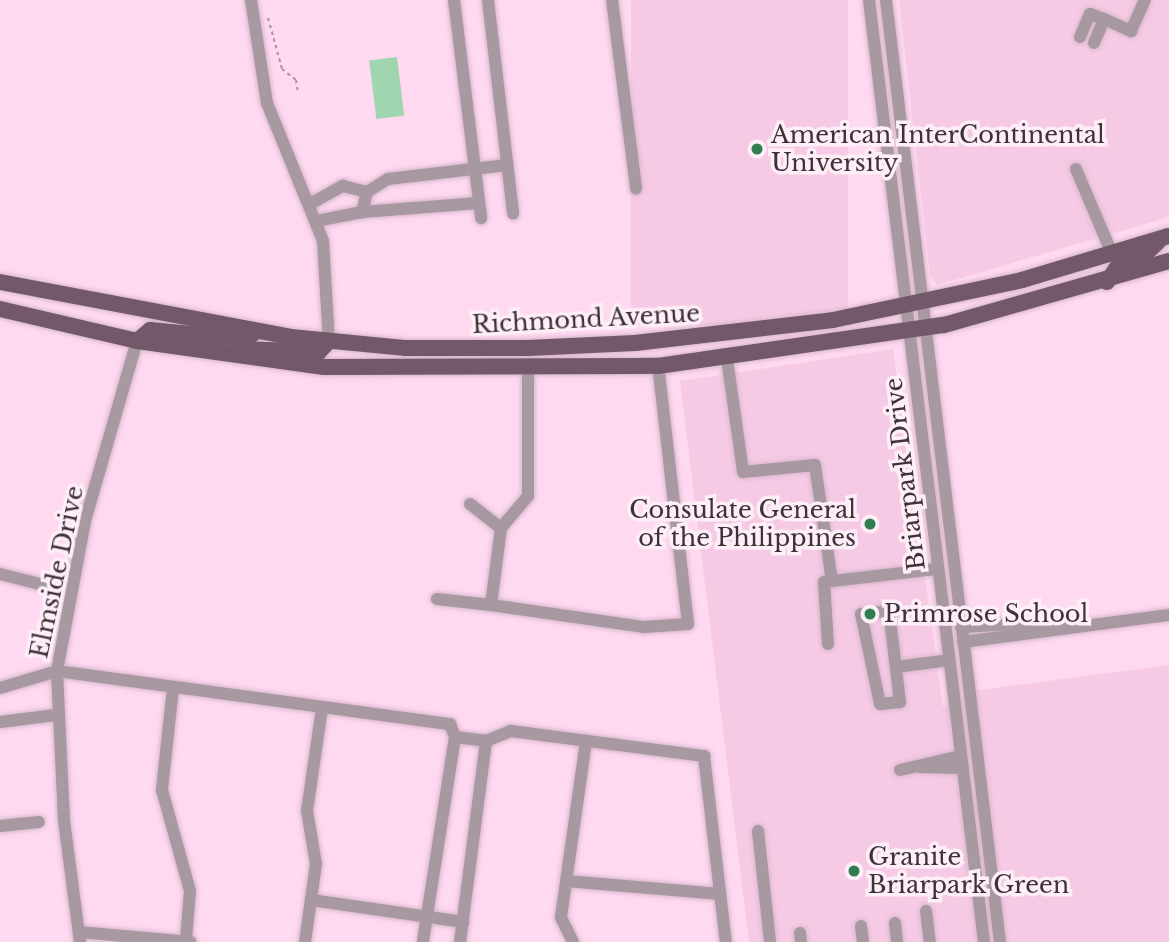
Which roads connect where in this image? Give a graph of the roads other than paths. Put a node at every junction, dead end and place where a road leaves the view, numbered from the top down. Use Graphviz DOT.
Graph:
graph roads {
  1 [pos="251,0"];
  2 [pos="454,0"];
  3 [pos="488,0"];
  4 [pos="612,0"];
  5 [pos="869,0"];
  6 [pos="886,0"];
  7 [pos="1145,0"];
  8 [pos="1104,19"];
  9 [pos="1080,37"];
  10 [pos="1094,43"];
  11 [pos="507,165"];
  12 [pos="475,168"];
  13 [pos="1076,169"];
  14 [pos="636,188"];
  15 [pos="366,192"];
  16 [pos="479,202"];
  17 [pos="310,204"];
  18 [pos="362,212"];
  19 [pos="513,214"];
  20 [pos="481,218"];
  21 [pos="316,221"];
  22 [pos="1166,237"];
  23 [pos="1112,254"];
  24 [pos="1169,261"];
  25 [pos="0,282"];
  26 [pos="1107,282"];
  27 [pos="921,302"];
  28 [pos="905,306"];
  29 [pos="0,309"];
  30 [pos="916,330"];
  31 [pos="259,332"];
  32 [pos="719,335"];
  33 [pos="137,341"];
  34 [pos="329,341"];
  35 [pos="528,348"];
  36 [pos="227,353"];
  37 [pos="727,359"];
  38 [pos="659,366"];
  39 [pos="528,371"];
  40 [pos="470,504"];
  41 [pos="501,528"];
  42 [pos="937,569"];
  43 [pos="0,574"];
  44 [pos="832,581"];
  45 [pos="52,587"];
  46 [pos="437,599"];
  47 [pos="491,605"];
  48 [pos="1169,615"];
  49 [pos="990,624"];
  50 [pos="961,627"];
  51 [pos="1037,630"];
  52 [pos="992,639"];
  53 [pos="963,642"];
  54 [pos="828,644"];
  55 [pos="949,660"];
  56 [pos="896,667"];
  57 [pos="57,671"];
  58 [pos="0,688"];
  59 [pos="173,688"];
  60 [pos="322,708"];
  61 [pos="56,715"];
  62 [pos="0,722"];
  63 [pos="455,737"];
  64 [pos="486,741"];
  65 [pos="586,741"];
  66 [pos="962,762"];
  67 [pos="900,770"];
  68 [pos="39,822"];
  69 [pos="0,826"];
  70 [pos="758,831"];
  71 [pos="566,881"];
  72 [pos="720,894"];
  73 [pos="311,900"];
  74 [pos="926,911"];
  75 [pos="427,917"];
  76 [pos="463,922"];
  77 [pos="895,923"];
  78 [pos="862,926"];
  79 [pos="79,937"];
  80 [pos="153,939"];
  81 [pos="188,941"];
  82 [pos="305,942"];
  83 [pos="423,942"];
  84 [pos="460,942"];
  85 [pos="573,942"];
  86 [pos="726,942"];
  87 [pos="770,942"];
  88 [pos="863,942"];
  89 [pos="897,942"];
  90 [pos="930,942"];
  91 [pos="984,942"];
  92 [pos="1000,942"];
  1 -- 17 [label="street"];
  2 -- 12 [label="street"];
  3 -- 11 [label="street"];
  4 -- 14 [label="street"];
  5 -- 28 [label="street, Briarpark Drive"];
  6 -- 27 [label="street, Briarpark Drive"];
  7 -- 8 [label="street"];
  8 -- 9 [label="street"];
  8 -- 10 [label="street"];
  11 -- 12 [label="street"];
  11 -- 19 [label="street"];
  12 -- 15 [label="street"];
  12 -- 16 [label="street"];
  13 -- 23 [label="street"];
  15 -- 17 [label="street"];
  15 -- 18 [label="street"];
  16 -- 18 [label="street"];
  16 -- 20 [label="street"];
  17 -- 21 [label="street"];
  18 -- 21 [label="street"];
  21 -- 34 [label="street"];
  22 -- 23 [label="main road, Richmond Avenue"];
  22 -- 26 [label="main road"];
  23 -- 27 [label="main road, Richmond Avenue"];
  24 -- 26 [label="main road, Richmond Avenue"];
  25 -- 31 [label="main road, Richmond Avenue"];
  26 -- 30 [label="main road, Richmond Avenue"];
  27 -- 28 [label="main road, Richmond Avenue"];
  27 -- 30 [label="street, Briarpark Drive"];
  28 -- 30 [label="street, Briarpark Drive"];
  28 -- 32 [label="main road, Richmond Avenue"];
  29 -- 33 [label="main road, Richmond Avenue"];
  30 -- 37 [label="main road, Richmond Avenue"];
  30 -- 42 [label="street, Briarpark Drive"];
  30 -- 50 [label="street, Briarpark Drive"];
  31 -- 33 [label="main road"];
  31 -- 34 [label="main road, Richmond Avenue"];
  32 -- 35 [label="main road, Richmond Avenue"];
  32 -- 37 [label="main road"];
  33 -- 36 [label="main road, Richmond Avenue"];
  33 -- 57 [label="street, Elmside Drive"];
  34 -- 35 [label="main road, Richmond Avenue"];
  34 -- 36 [label="main road"];
  35 -- 39 [label="main road"];
  36 -- 39 [label="main road, Richmond Avenue"];
  37 -- 38 [label="main road, Richmond Avenue"];
  37 -- 44 [label="street"];
  38 -- 39 [label="main road, Richmond Avenue"];
  38 -- 47 [label="street"];
  39 -- 41 [label="street"];
  40 -- 41 [label="street"];
  41 -- 47 [label="street"];
  42 -- 44 [label="street"];
  42 -- 55 [label="street, Briarpark Drive"];
  43 -- 45 [label="street"];
  44 -- 54 [label="street"];
  46 -- 47 [label="street"];
  48 -- 51 [label="street"];
  49 -- 50 [label="street"];
  49 -- 51 [label="street"];
  49 -- 52 [label="street"];
  50 -- 53 [label="street, Briarpark Drive"];
  51 -- 52 [label="street"];
  52 -- 53 [label="street"];
  53 -- 92 [label="street, Briarpark Drive"];
  55 -- 56 [label="street"];
  55 -- 66 [label="street, Briarpark Drive"];
  56 -- 56 [label="street"];
  57 -- 58 [label="street"];
  57 -- 59 [label="street"];
  57 -- 61 [label="street, Elmside Drive"];
  59 -- 60 [label="street"];
  59 -- 81 [label="street"];
  60 -- 63 [label="street"];
  60 -- 73 [label="street"];
  61 -- 62 [label="street"];
  61 -- 79 [label="street, Elmside Drive"];
  63 -- 64 [label="street"];
  63 -- 75 [label="street"];
  64 -- 65 [label="street"];
  64 -- 76 [label="street"];
  65 -- 71 [label="street"];
  65 -- 72 [label="street"];
  66 -- 67 [label="street"];
  66 -- 91 [label="street, Briarpark Drive"];
  68 -- 69 [label="street"];
  70 -- 87 [label="street"];
  71 -- 72 [label="street"];
  71 -- 85 [label="street"];
  72 -- 86 [label="street"];
  73 -- 75 [label="street"];
  73 -- 82 [label="street"];
  74 -- 90 [label="street"];
  75 -- 76 [label="street"];
  75 -- 83 [label="street"];
  76 -- 84 [label="street"];
  77 -- 89 [label="street"];
  78 -- 88 [label="street"];
  79 -- 80 [label="street"];
  80 -- 81 [label="street"];
}
